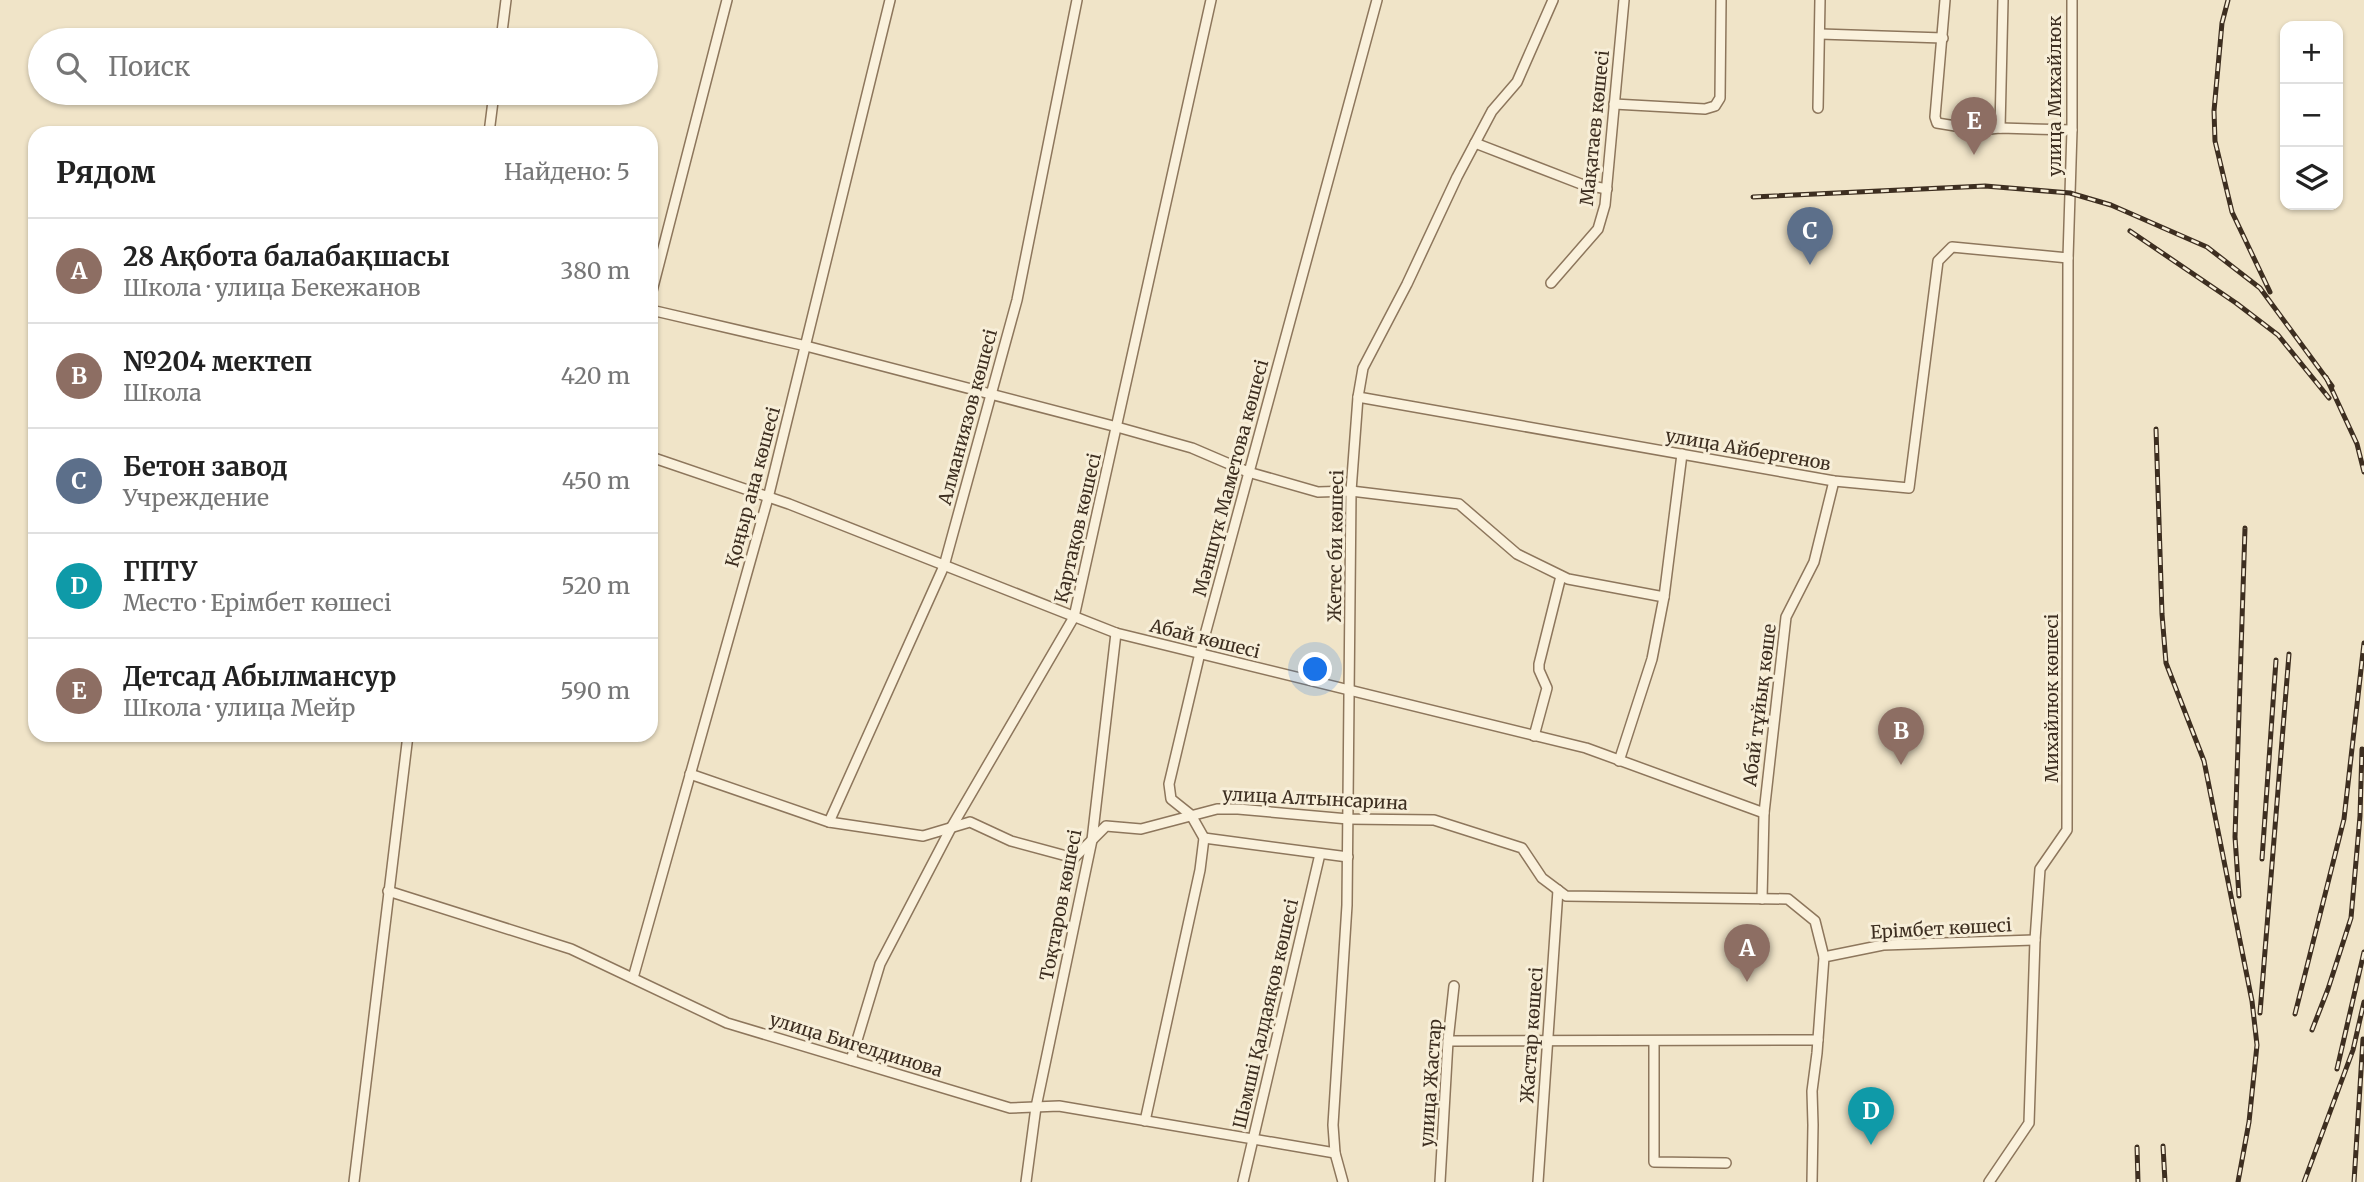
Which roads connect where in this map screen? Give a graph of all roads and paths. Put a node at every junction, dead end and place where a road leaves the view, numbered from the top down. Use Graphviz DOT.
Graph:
graph roads {
  1 [pos="506,0"];
  2 [pos="727,0"];
  3 [pos="890,0"];
  4 [pos="1077,0"];
  5 [pos="1211,0"];
  6 [pos="1377,0"];
  7 [pos="1553,0"];
  8 [pos="1624,0"];
  9 [pos="1721,0"];
  10 [pos="1820,0"];
  11 [pos="1945,0"];
  12 [pos="2003,0"];
  13 [pos="2072,0"];
  14 [pos="502,28"];
  15 [pos="1820,34"];
  16 [pos="1943,38"];
  17 [pos="1614,104"];
  18 [pos="492,105"];
  19 [pos="1818,108"];
  20 [pos="490,126"];
  21 [pos="2000,128"];
  22 [pos="2072,130"];
  23 [pos="1475,143"];
  24 [pos="1607,189"];
  25 [pos="2070,192"];
  26 [pos="2067,258"];
  27 [pos="658,268"];
  28 [pos="1551,283"];
  29 [pos="658,312"];
  30 [pos="806,346"];
  31 [pos="991,393"];
  32 [pos="1358,397"];
  33 [pos="1117,427"];
  34 [pos="1682,454"];
  35 [pos="658,459"];
  36 [pos="1248,472"];
  37 [pos="1834,481"];
  38 [pos="1350,491"];
  39 [pos="768,498"];
  40 [pos="943,566"];
  41 [pos="1562,576"];
  42 [pos="1664,597"];
  43 [pos="1074,617"];
  44 [pos="1116,633"];
  45 [pos="1200,653"];
  46 [pos="1349,691"];
  47 [pos="1534,736"];
  48 [pos="407,742"];
  49 [pos="1619,761"];
  50 [pos="690,774"];
  51 [pos="1764,813"];
  52 [pos="1191,815"];
  53 [pos="1349,819"];
  54 [pos="829,822"];
  55 [pos="951,828"];
  56 [pos="1204,838"];
  57 [pos="1092,840"];
  58 [pos="1320,854"];
  59 [pos="1348,856"];
  60 [pos="1558,890"];
  61 [pos="388,891"];
  62 [pos="1762,899"];
  63 [pos="2035,940"];
  64 [pos="1824,957"];
  65 [pos="632,978"];
  66 [pos="1454,986"];
  67 [pos="1818,1040"];
  68 [pos="1448,1041"];
  69 [pos="1654,1041"];
  70 [pos="1546,1042"];
  71 [pos="851,1060"];
  72 [pos="1036,1107"];
  73 [pos="1145,1121"];
  74 [pos="1253,1140"];
  75 [pos="1335,1153"];
  76 [pos="1726,1163"];
  77 [pos="354,1182"];
  78 [pos="1026,1182"];
  79 [pos="1243,1182"];
  80 [pos="1343,1182"];
  81 [pos="1440,1182"];
  82 [pos="1538,1182"];
  83 [pos="1812,1182"];
  84 [pos="1989,1182"];
  1 -- 14 [label="street"];
  2 -- 27 [label="street"];
  3 -- 30 [label="street, Қоңыр ана көшесі"];
  4 -- 31 [label="street, Алманиязов көшесі"];
  5 -- 33 [label="street, Қартақов көшесі"];
  6 -- 36 [label="street, Мәншүк Маметова көшесі"];
  7 -- 23 [label="street, Жетес би көшесі"];
  8 -- 17 [label="street, Мақатаев көшесі"];
  9 -- 17 [label="street"];
  10 -- 15 [label="street"];
  11 -- 16 [label="street"];
  12 -- 21 [label="street"];
  13 -- 22 [label="street, улица Михайлюк"];
  15 -- 16 [label="street"];
  15 -- 19 [label="street"];
  16 -- 21 [label="street"];
  17 -- 24 [label="street, Мақатаев көшесі"];
  18 -- 20 [label="street"];
  21 -- 22 [label="street"];
  22 -- 25 [label="street, улица Михайлюк"];
  23 -- 24 [label="street"];
  23 -- 32 [label="street, Жетес би көшесі"];
  24 -- 28 [label="street, Мақатаев көшесі"];
  25 -- 26 [label="street, Михайлюк көшесі"];
  26 -- 37 [label="street, улица Айбергенов"];
  26 -- 63 [label="street, Михайлюк көшесі"];
  29 -- 30 [label="street"];
  30 -- 31 [label="street"];
  30 -- 39 [label="street, Қоңыр ана көшесі"];
  31 -- 33 [label="street"];
  31 -- 40 [label="street, Алманиязов көшесі"];
  32 -- 34 [label="street, улица Айбергенов"];
  32 -- 38 [label="street, Жетес би көшесі"];
  33 -- 36 [label="street"];
  33 -- 43 [label="street, Қартақов көшесі"];
  34 -- 37 [label="street, улица Айбергенов"];
  34 -- 42 [label="street"];
  35 -- 39 [label="street, Абай көшесі"];
  36 -- 38 [label="street"];
  36 -- 45 [label="street, Мәншүк Маметова көшесі"];
  37 -- 51 [label="street, Абай тұйық көше"];
  38 -- 41 [label="street"];
  38 -- 46 [label="street, Жетес би көшесі"];
  39 -- 40 [label="street, Абай көшесі"];
  39 -- 50 [label="street, Қоңыр ана көшесі"];
  40 -- 43 [label="street, Абай көшесі"];
  40 -- 54 [label="street, Алманиязов көшесі"];
  41 -- 42 [label="street"];
  41 -- 47 [label="street"];
  42 -- 49 [label="street"];
  43 -- 44 [label="street, Абай көшесі"];
  43 -- 55 [label="street, Қартақов көшесі"];
  44 -- 45 [label="street, Абай көшесі"];
  44 -- 57 [label="street, Тоқтаров көшесі"];
  45 -- 46 [label="street, Абай көшесі"];
  45 -- 52 [label="street, Мәншүк Маметова көшесі"];
  46 -- 47 [label="street, Абай көшесі"];
  46 -- 53 [label="street, Жетес би көшесі"];
  47 -- 49 [label="street, Абай көшесі"];
  48 -- 61 [label="street"];
  49 -- 51 [label="street, Абай көшесі"];
  50 -- 54 [label="street, улица Алтынсарина"];
  50 -- 65 [label="street, Қоңыр ана көшесі"];
  51 -- 62 [label="street, Абай тұйық көше"];
  52 -- 53 [label="street, улица Алтынсарина"];
  52 -- 56 [label="street, Мәншүк Маметова көшесі"];
  52 -- 57 [label="street, улица Алтынсарина"];
  53 -- 59 [label="street, Жетес би көшесі"];
  53 -- 60 [label="street, улица Алтынсарина"];
  54 -- 55 [label="street, улица Алтынсарина"];
  55 -- 57 [label="street, улица Алтынсарина"];
  55 -- 71 [label="street, Қартақов көшесі"];
  56 -- 58 [label="street"];
  56 -- 73 [label="street"];
  57 -- 72 [label="street, Тоқтаров көшесі"];
  58 -- 59 [label="street"];
  58 -- 74 [label="street, Шәмші Қалдаяқов көшесі"];
  59 -- 75 [label="street, Жетес би көшесі"];
  60 -- 62 [label="street"];
  60 -- 70 [label="street, Жастар көшесі"];
  61 -- 65 [label="street, улица Бигелдинова"];
  61 -- 77 [label="street"];
  62 -- 64 [label="street"];
  63 -- 64 [label="street, Ерімбет көшесі"];
  63 -- 84 [label="street, Михайлюк көшесі"];
  64 -- 67 [label="street"];
  65 -- 71 [label="street, улица Бигелдинова"];
  66 -- 68 [label="street, улица Жастар"];
  67 -- 69 [label="street"];
  67 -- 83 [label="street"];
  68 -- 70 [label="street"];
  68 -- 81 [label="street, улица Жастар"];
  69 -- 70 [label="street"];
  69 -- 76 [label="street"];
  70 -- 82 [label="street, Жастар көшесі"];
  71 -- 72 [label="street, улица Бигелдинова"];
  72 -- 73 [label="street, улица Бигелдинова"];
  72 -- 78 [label="street, Тоқтаров көшесі"];
  73 -- 74 [label="street, улица Бигелдинова"];
  74 -- 75 [label="street, улица Бигелдинова"];
  74 -- 79 [label="street, Шәмші Қалдаяқов көшесі"];
  75 -- 80 [label="street, Жетес би көшесі"];
}
